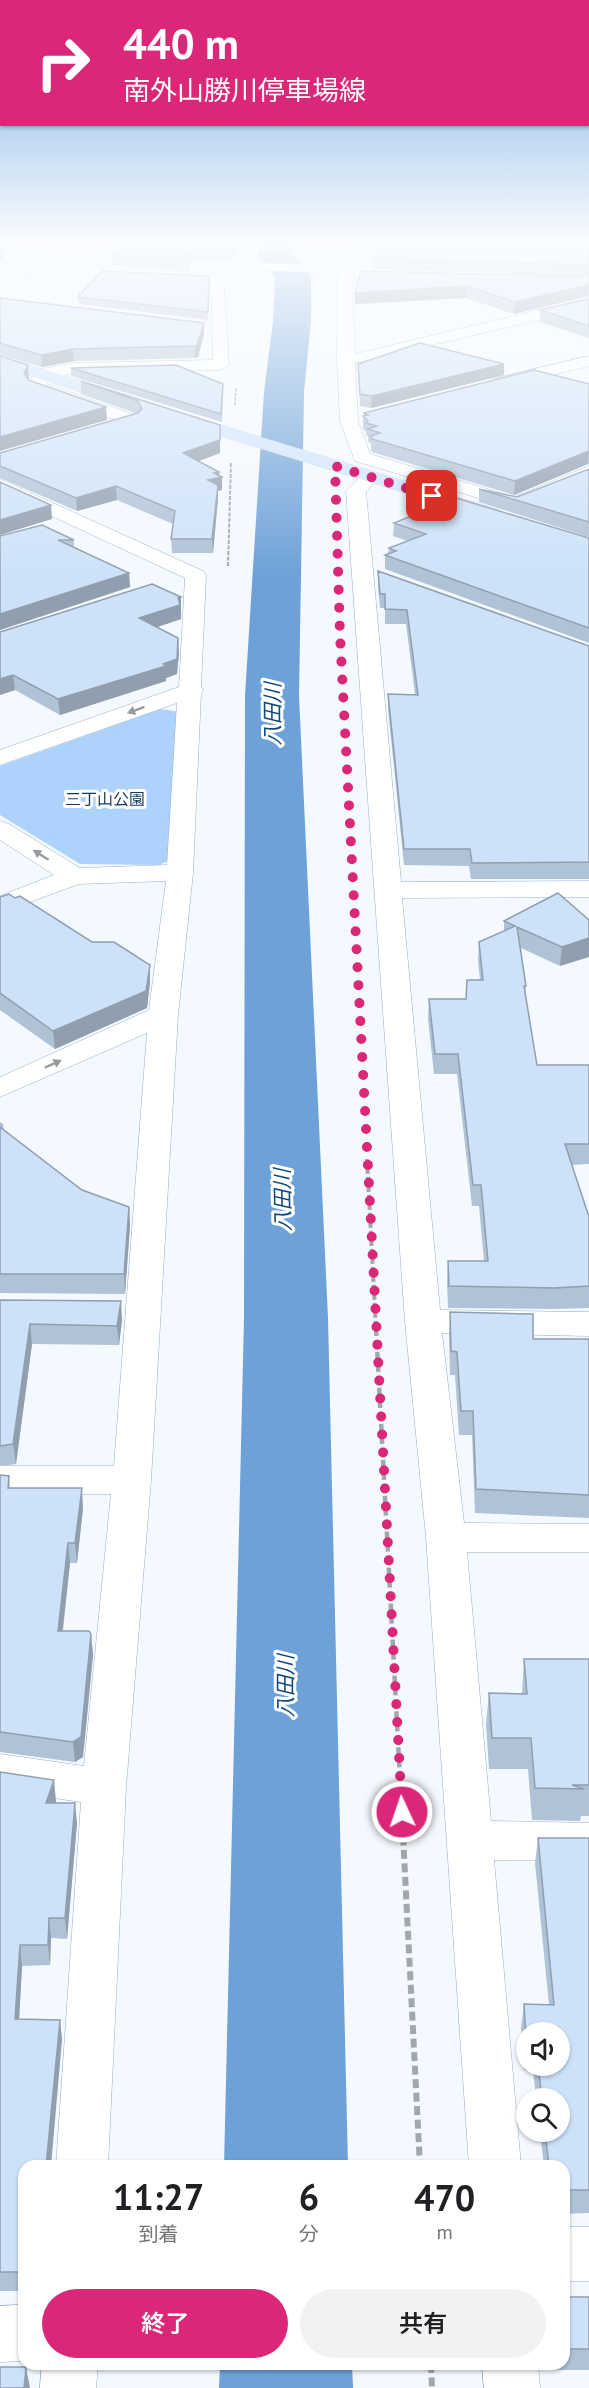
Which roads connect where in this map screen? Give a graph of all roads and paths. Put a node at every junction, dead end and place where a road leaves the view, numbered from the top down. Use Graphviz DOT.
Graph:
graph roads {
  1 [pos="218,352"];
  2 [pos="345,352"];
  3 [pos="381,352"];
  4 [pos="345,361"];
  5 [pos="589,361"];
  6 [pos="0,362"];
  7 [pos="42,374"];
  8 [pos="486,387"];
  9 [pos="142,406"];
  10 [pos="164,413"];
  11 [pos="372,416"];
  12 [pos="349,422"];
  13 [pos="77,436"];
  14 [pos="589,471"];
  15 [pos="371,477"];
  16 [pos="0,485"];
  17 [pos="77,521"];
  18 [pos="514,521"];
  19 [pos="44,531"];
  20 [pos="192,690"];
  21 [pos="0,758"];
  22 [pos="0,829"];
  23 [pos="180,873"];
  24 [pos="75,876"];
  25 [pos="589,889"];
  26 [pos="388,890"];
  27 [pos="0,905"];
  28 [pos="163,1015"];
  29 [pos="0,1088"];
  30 [pos="367,1151"];
  31 [pos="108,1307"];
  32 [pos="144,1307"];
  33 [pos="423,1321"];
  34 [pos="589,1324"];
  35 [pos="0,1480"];
  36 [pos="132,1480"];
  37 [pos="446,1537"];
  38 [pos="589,1538"];
  39 [pos="0,1772"];
  40 [pos="104,1787"];
  41 [pos="470,1840"];
  42 [pos="589,1842"];
  43 [pos="82,2160"];
  44 [pos="420,2160"];
  45 [pos="495,2160"];
  46 [pos="570,2253"];
  47 [pos="589,2254"];
  48 [pos="18,2333"];
  49 [pos="0,2334"];
  50 [pos="70,2370"];
  51 [pos="431,2370"];
  52 [pos="510,2370"];
  53 [pos="68,2388"];
  54 [pos="432,2388"];
  55 [pos="512,2388"];
  1 -- 7 [label="street"];
  2 -- 4 [label="street"];
  3 -- 4 [label="street"];
  4 -- 12 [label="street"];
  5 -- 8 [label="street"];
  6 -- 7 [label="main road"];
  7 -- 9 [label="main road"];
  7 -- 13 [label="street"];
  10 -- 15 [label="main road"];
  11 -- 12 [label="street"];
  12 -- 14 [label="street"];
  15 -- 18 [label="main road"];
  15 -- 26 [label="street"];
  16 -- 17 [label="street"];
  17 -- 19 [label="street"];
  17 -- 20 [label="street"];
  20 -- 21 [label="street, one-way"];
  20 -- 23 [label="street"];
  24 -- 22 [label="street, one-way"];
  23 -- 24 [label="street"];
  23 -- 28 [label="street"];
  24 -- 27 [label="street"];
  25 -- 26 [label="street"];
  26 -- 33 [label="street"];
  29 -- 28 [label="street, one-way"];
  28 -- 32 [label="street"];
  30 -- 44 [label="path"];
  31 -- 32 [label="street"];
  32 -- 36 [label="street"];
  33 -- 34 [label="street"];
  33 -- 37 [label="street"];
  35 -- 36 [label="street"];
  36 -- 40 [label="street"];
  37 -- 38 [label="street"];
  37 -- 41 [label="street"];
  39 -- 40 [label="street"];
  40 -- 43 [label="street"];
  41 -- 42 [label="street"];
  41 -- 45 [label="street"];
  46 -- 47 [label="street"];
  48 -- 49 [label="street"];
  50 -- 53 [label="street"];
  51 -- 54 [label="path"];
  52 -- 55 [label="street"];
}
